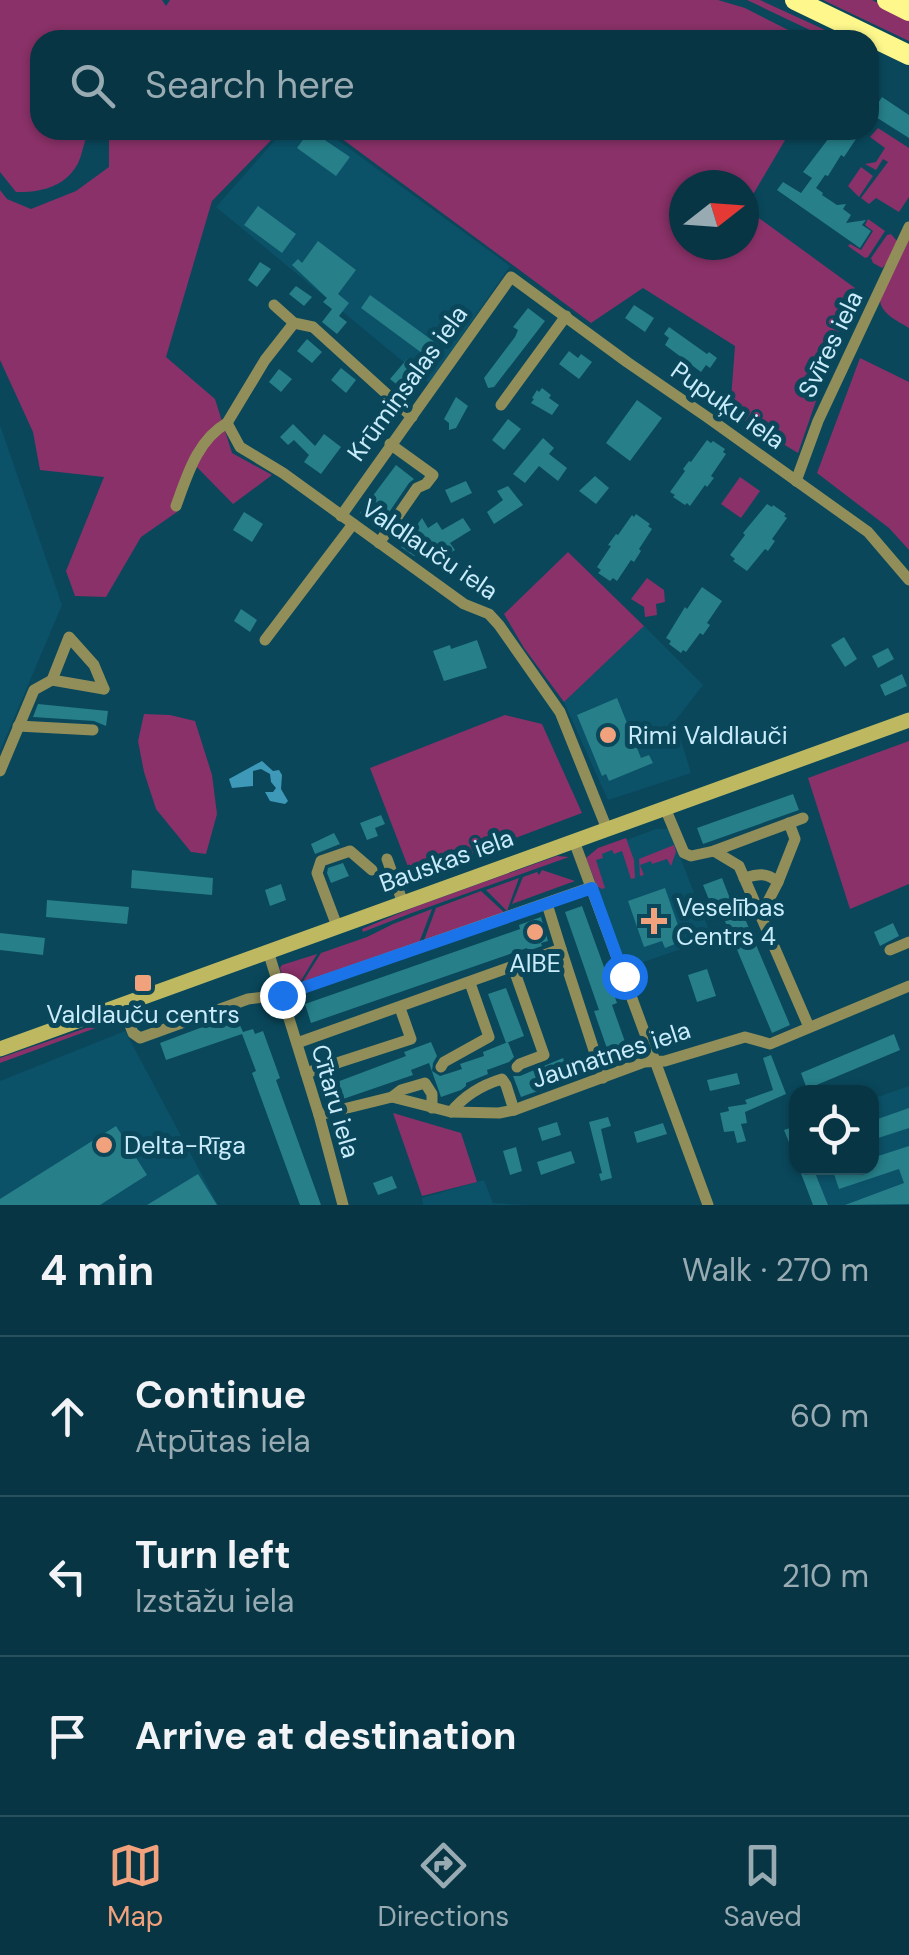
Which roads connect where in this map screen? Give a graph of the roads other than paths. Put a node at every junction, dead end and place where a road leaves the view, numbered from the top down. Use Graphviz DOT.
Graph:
graph roads {
  1 [pos="795,0"];
  2 [pos="887,0"];
  3 [pos="909,11"];
  4 [pos="857,30"];
  5 [pos="879,41"];
  6 [pos="909,55"];
  7 [pos="909,227"];
  8 [pos="511,277"];
  9 [pos="274,305"];
  10 [pos="566,316"];
  11 [pos="294,323"];
  12 [pos="500,405"];
  13 [pos="412,417"];
  14 [pos="227,424"];
  15 [pos="390,444"];
  16 [pos="796,481"];
  17 [pos="176,506"];
  18 [pos="341,516"];
  19 [pos="352,524"];
  20 [pos="379,543"];
  21 [pos="909,580"];
  22 [pos="265,640"];
  23 [pos="52,680"];
  24 [pos="909,720"];
  25 [pos="18,726"];
  26 [pos="93,730"];
  27 [pos="0,771"];
  28 [pos="665,808"];
  29 [pos="803,818"];
  30 [pos="790,823"];
  31 [pos="607,829"];
  32 [pos="574,840"];
  33 [pos="714,850"];
  34 [pos="387,859"];
  35 [pos="372,870"];
  36 [pos="744,878"];
  37 [pos="778,882"];
  38 [pos="592,888"];
  39 [pos="402,903"];
  40 [pos="546,904"];
  41 [pos="761,916"];
  42 [pos="337,926"];
  43 [pos="909,942"];
  44 [pos="561,949"];
  45 [pos="890,950"];
  46 [pos="268,952"];
  47 [pos="513,967"];
  48 [pos="470,983"];
  49 [pos="909,986"];
  50 [pos="282,995"];
  51 [pos="122,1004"];
  52 [pos="400,1008"];
  53 [pos="809,1027"];
  54 [pos="297,1043"];
  55 [pos="0,1049"];
  56 [pos="655,1060"];
  57 [pos="510,1072"];
  58 [pos="306,1073"];
  59 [pos="433,1074"];
  60 [pos="602,1078"];
  61 [pos="392,1097"];
  62 [pos="432,1108"];
  63 [pos="514,1110"];
  64 [pos="451,1112"];
  65 [pos="319,1115"];
  66 [pos="343,1205"];
  67 [pos="708,1205"];
  1 -- 4 [label="highway"];
  2 -- 3 [label="highway"];
  5 -- 6 [label="highway"];
  7 -- 16 [label="street, Svīres iela"];
  8 -- 10 [label="street, Pupuķu iela"];
  8 -- 13 [label="street, Krūmiņsalas iela"];
  9 -- 11 [label="street"];
  10 -- 12 [label="street"];
  10 -- 16 [label="street, Pupuķu iela"];
  11 -- 13 [label="street"];
  11 -- 14 [label="street"];
  13 -- 15 [label="street, Krūmiņsalas iela"];
  14 -- 17 [label="street"];
  14 -- 18 [label="street, Valdlauču iela"];
  15 -- 18 [label="street, Krūmiņsalas iela"];
  15 -- 20 [label="street"];
  16 -- 21 [label="street, Pupuķu iela"];
  18 -- 19 [label="street, Valdlauču iela"];
  19 -- 20 [label="street, Valdlauču iela"];
  19 -- 22 [label="street"];
  20 -- 31 [label="street, Valdlauču iela"];
  23 -- 23 [label="street"];
  23 -- 25 [label="street"];
  24 -- 28 [label="main road, Bauskas iela"];
  25 -- 26 [label="street"];
  25 -- 27 [label="street"];
  28 -- 31 [label="main road, Bauskas iela"];
  28 -- 33 [label="street"];
  29 -- 30 [label="street"];
  30 -- 33 [label="street"];
  30 -- 37 [label="street"];
  31 -- 32 [label="main road, Bauskas iela"];
  32 -- 38 [label="street"];
  32 -- 39 [label="main road, Bauskas iela"];
  33 -- 36 [label="street"];
  34 -- 39 [label="street"];
  35 -- 42 [label="street"];
  36 -- 37 [label="street"];
  36 -- 41 [label="street"];
  37 -- 41 [label="street"];
  38 -- 40 [label="street"];
  38 -- 56 [label="street"];
  39 -- 42 [label="main road, Bauskas iela"];
  40 -- 44 [label="street"];
  40 -- 50 [label="street"];
  41 -- 53 [label="street"];
  42 -- 46 [label="main road, Bauskas iela"];
  43 -- 45 [label="street"];
  44 -- 47 [label="street"];
  44 -- 60 [label="street"];
  46 -- 50 [label="street, Cītaru iela"];
  46 -- 51 [label="main road, Bauskas iela"];
  47 -- 48 [label="street"];
  47 -- 57 [label="street"];
  48 -- 52 [label="street"];
  48 -- 59 [label="street"];
  49 -- 53 [label="street, Jaunatnes iela"];
  50 -- 51 [label="street"];
  50 -- 54 [label="street, Cītaru iela"];
  51 -- 55 [label="main road, Bauskas iela"];
  52 -- 54 [label="street"];
  52 -- 58 [label="street"];
  53 -- 56 [label="street, Jaunatnes iela"];
  54 -- 58 [label="street, Cītaru iela"];
  56 -- 60 [label="street, Jaunatnes iela"];
  56 -- 67 [label="street"];
  57 -- 63 [label="street"];
  57 -- 64 [label="street"];
  58 -- 65 [label="street, Cītaru iela"];
  59 -- 61 [label="street"];
  59 -- 62 [label="street"];
  60 -- 63 [label="street, Jaunatnes iela"];
  61 -- 62 [label="street, Jaunatnes iela"];
  61 -- 65 [label="street, Jaunatnes iela"];
  62 -- 64 [label="street, Jaunatnes iela"];
  63 -- 64 [label="street, Jaunatnes iela"];
  65 -- 66 [label="street, Cītaru iela"];
}
